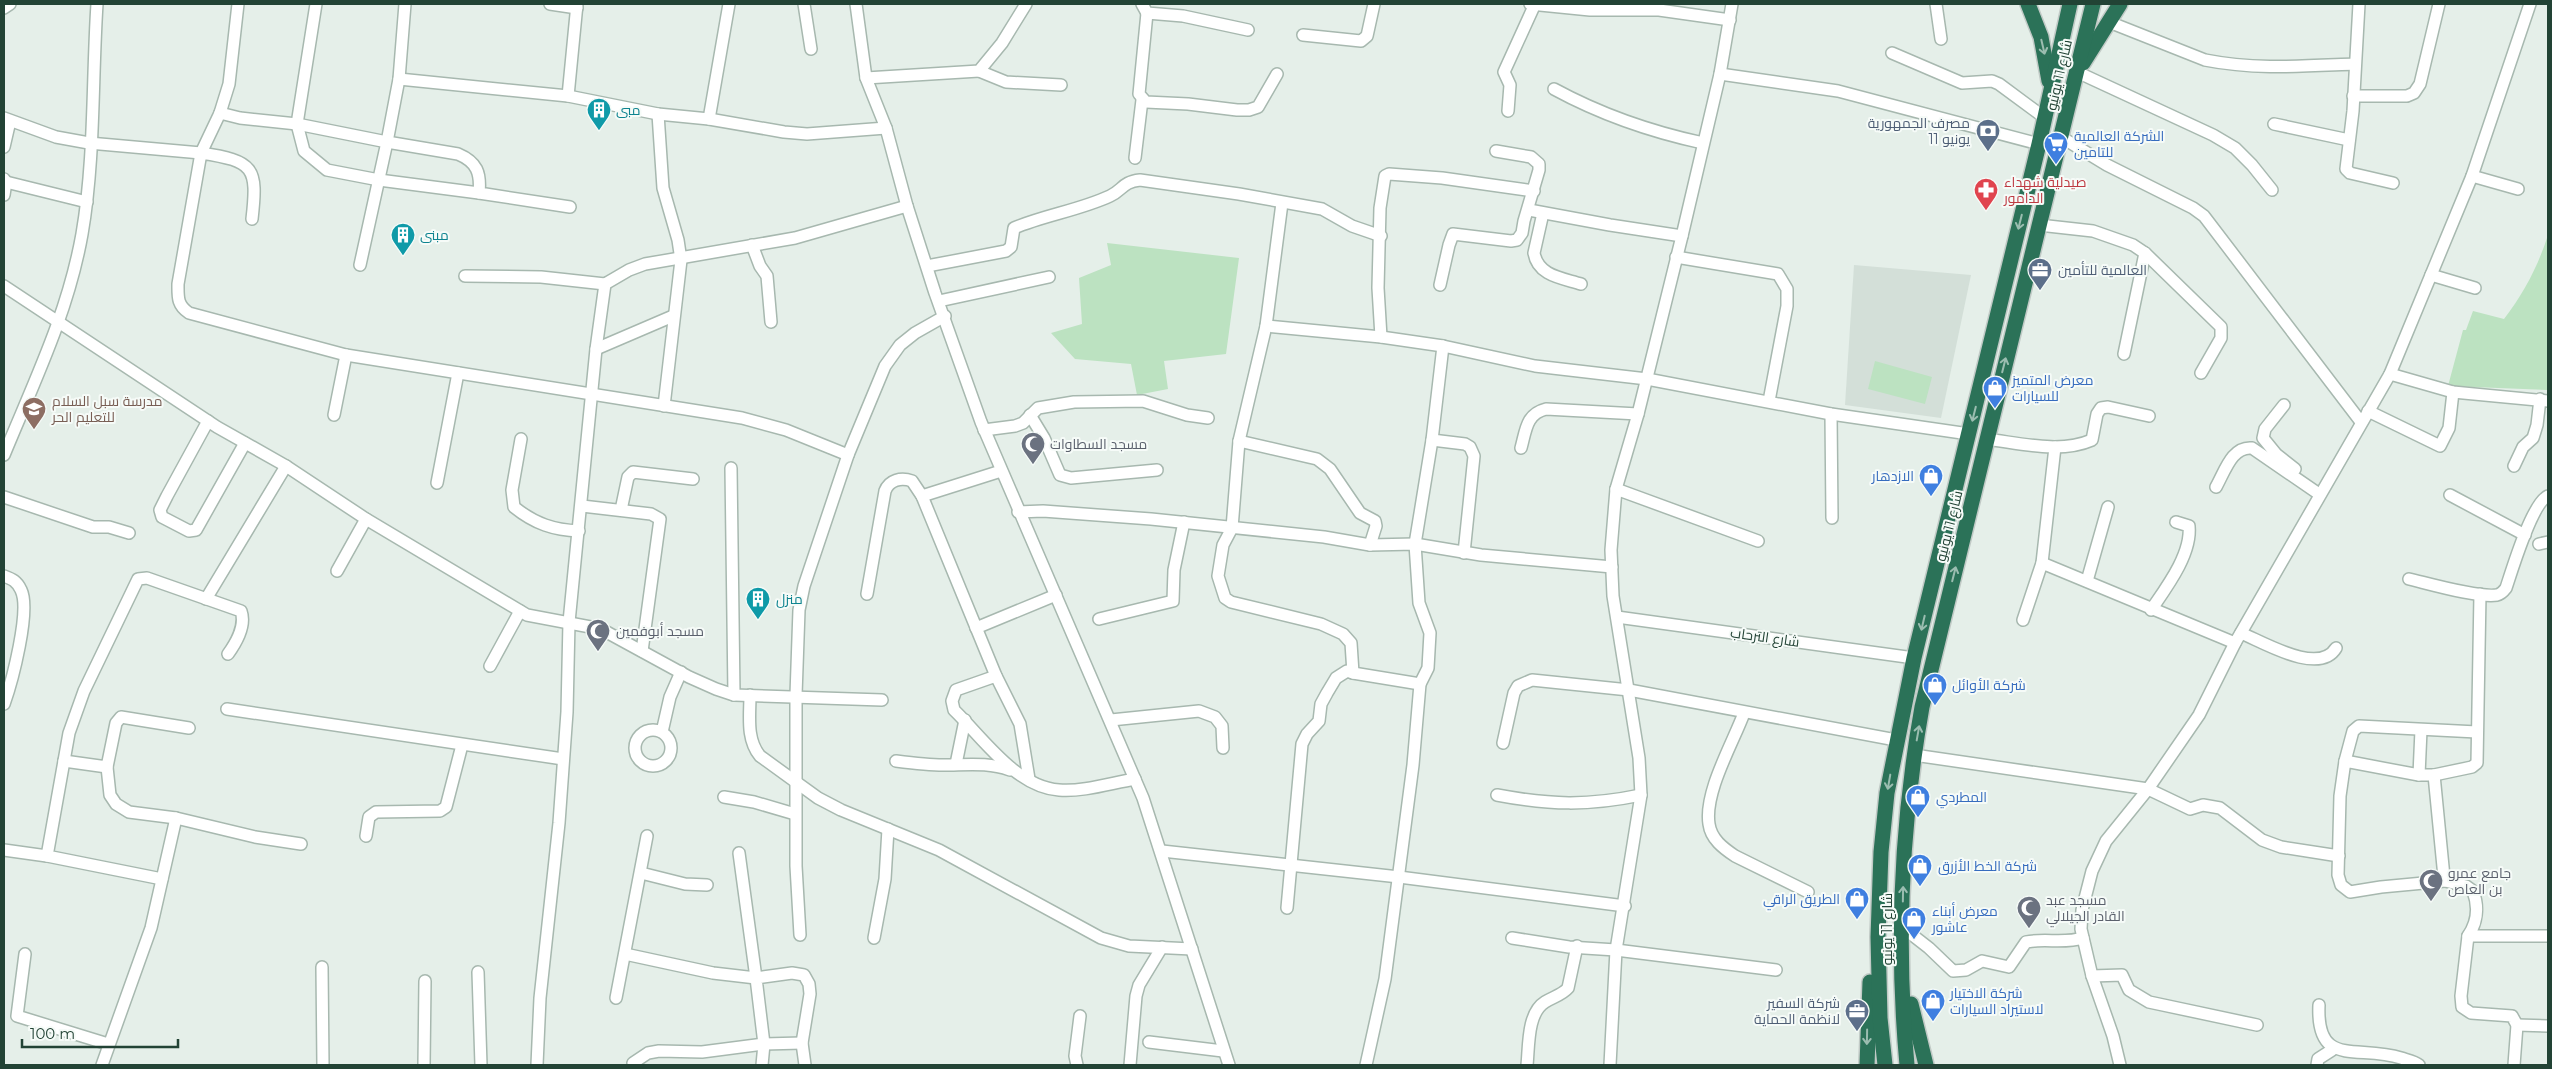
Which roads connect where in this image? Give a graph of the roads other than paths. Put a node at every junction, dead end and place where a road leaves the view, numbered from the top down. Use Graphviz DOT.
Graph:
graph roads {
  1 [pos="10,4"];
  2 [pos="97,4"];
  3 [pos="238,4"];
  4 [pos="316,4"];
  5 [pos="405,4"];
  6 [pos="550,4"];
  7 [pos="729,4"];
  8 [pos="804,4"];
  9 [pos="856,4"];
  10 [pos="1026,4"];
  11 [pos="1374,4"];
  12 [pos="1533,4"];
  13 [pos="1732,4"];
  14 [pos="1936,4"];
  15 [pos="2028,4"];
  16 [pos="2070,4"];
  17 [pos="2093,4"];
  18 [pos="2120,4"];
  19 [pos="2359,4"];
  20 [pos="2438,4"];
  21 [pos="2530,4"];
  22 [pos="577,6"];
  23 [pos="4,8"];
  24 [pos="1145,8"];
  25 [pos="1730,20"];
  26 [pos="2109,22"];
  27 [pos="1248,30"];
  28 [pos="1303,35"];
  29 [pos="1941,39"];
  30 [pos="811,50"];
  31 [pos="1892,53"];
  32 [pos="2355,64"];
  33 [pos="979,71"];
  34 [pos="2077,72"];
  35 [pos="1277,74"];
  36 [pos="1720,74"];
  37 [pos="866,78"];
  38 [pos="399,79"];
  39 [pos="1061,84"];
  40 [pos="1554,89"];
  41 [pos="2051,92"];
  42 [pos="568,96"];
  43 [pos="2353,96"];
  44 [pos="1142,100"];
  45 [pos="1508,111"];
  46 [pos="220,113"];
  47 [pos="658,114"];
  48 [pos="2045,118"];
  49 [pos="709,119"];
  50 [pos="7,120"];
  51 [pos="297,124"];
  52 [pos="2274,124"];
  53 [pos="886,128"];
  54 [pos="2061,138"];
  55 [pos="2350,140"];
  56 [pos="387,142"];
  57 [pos="89,143"];
  58 [pos="1703,143"];
  59 [pos="2039,144"];
  60 [pos="4,147"];
  61 [pos="1496,151"];
  62 [pos="201,153"];
  63 [pos="1136,158"];
  64 [pos="2472,176"];
  65 [pos="5,180"];
  66 [pos="379,180"];
  67 [pos="2393,182"];
  68 [pos="2518,189"];
  69 [pos="2272,190"];
  70 [pos="1534,191"];
  71 [pos="479,193"];
  72 [pos="4,195"];
  73 [pos="87,202"];
  74 [pos="1282,203"];
  75 [pos="906,206"];
  76 [pos="570,207"];
  77 [pos="1529,210"];
  78 [pos="1543,213"];
  79 [pos="252,219"];
  80 [pos="2038,225"];
  81 [pos="1381,236"];
  82 [pos="1682,236"];
  83 [pos="752,245"];
  84 [pos="2145,253"];
  85 [pos="1676,257"];
  86 [pos="681,260"];
  87 [pos="360,264"];
  88 [pos="927,266"];
  89 [pos="2431,275"];
  90 [pos="465,276"];
  91 [pos="1049,277"];
  92 [pos="605,284"];
  93 [pos="1581,284"];
  94 [pos="1440,285"];
  95 [pos="4,286"];
  96 [pos="2475,288"];
  97 [pos="939,302"];
  98 [pos="673,316"];
  99 [pos="945,316"];
  100 [pos="771,322"];
  101 [pos="60,324"];
  102 [pos="1266,326"];
  103 [pos="1381,337"];
  104 [pos="1443,346"];
  105 [pos="596,349"];
  106 [pos="2124,354"];
  107 [pos="346,355"];
  108 [pos="458,373"];
  109 [pos="2201,373"];
  110 [pos="2390,374"];
  111 [pos="1647,379"];
  112 [pos="2453,392"];
  113 [pos="592,394"];
  114 [pos="1769,400"];
  115 [pos="2544,400"];
  116 [pos="2284,405"];
  117 [pos="664,406"];
  118 [pos="2368,410"];
  119 [pos="1638,414"];
  120 [pos="1831,414"];
  121 [pos="334,415"];
  122 [pos="1030,415"];
  123 [pos="2149,416"];
  124 [pos="1208,418"];
  125 [pos="208,421"];
  126 [pos="2361,422"];
  127 [pos="984,430"];
  128 [pos="1969,434"];
  129 [pos="521,439"];
  130 [pos="1986,439"];
  131 [pos="1432,440"];
  132 [pos="1239,441"];
  133 [pos="245,443"];
  134 [pos="1521,448"];
  135 [pos="2055,448"];
  136 [pos="4,455"];
  137 [pos="848,455"];
  138 [pos="286,466"];
  139 [pos="2514,466"];
  140 [pos="731,468"];
  141 [pos="1157,470"];
  142 [pos="1001,471"];
  143 [pos="693,478"];
  144 [pos="437,482"];
  145 [pos="2216,487"];
  146 [pos="1616,489"];
  147 [pos="2321,491"];
  148 [pos="2450,495"];
  149 [pos="922,496"];
  150 [pos="2548,496"];
  151 [pos="4,497"];
  152 [pos="582,506"];
  153 [pos="2108,508"];
  154 [pos="621,510"];
  155 [pos="1018,512"];
  156 [pos="1832,518"];
  157 [pos="366,519"];
  158 [pos="1184,522"];
  159 [pos="2176,522"];
  160 [pos="1232,528"];
  161 [pos="580,531"];
  162 [pos="129,532"];
  163 [pos="2525,535"];
  164 [pos="1758,541"];
  165 [pos="1415,544"];
  166 [pos="1370,545"];
  167 [pos="1464,553"];
  168 [pos="2042,563"];
  169 [pos="1612,567"];
  170 [pos="337,571"];
  171 [pos="4,576"];
  172 [pos="2410,580"];
  173 [pos="2087,581"];
  174 [pos="867,594"];
  175 [pos="2480,594"];
  176 [pos="1056,595"];
  177 [pos="206,599"];
  178 [pos="2151,610"];
  179 [pos="520,611"];
  180 [pos="1616,616"];
  181 [pos="1099,619"];
  182 [pos="2023,620"];
  183 [pos="570,622"];
  184 [pos="976,628"];
  185 [pos="2241,632"];
  186 [pos="2235,643"];
  187 [pos="2336,648"];
  188 [pos="642,651"];
  189 [pos="228,654"];
  190 [pos="1914,658"];
  191 [pos="490,666"];
  192 [pos="681,672"];
  193 [pos="1353,673"];
  194 [pos="996,676"];
  195 [pos="1420,684"];
  196 [pos="1629,690"];
  197 [pos="734,695"];
  198 [pos="750,695"];
  199 [pos="796,695"];
  200 [pos="882,700"];
  201 [pos="4,704"];
  202 [pos="227,709"];
  203 [pos="1744,713"];
  204 [pos="965,720"];
  205 [pos="1111,720"];
  206 [pos="189,728"];
  207 [pos="2421,730"];
  208 [pos="662,732"];
  209 [pos="2477,732"];
  210 [pos="1896,740"];
  211 [pos="1503,743"];
  212 [pos="462,745"];
  213 [pos="1223,748"];
  214 [pos="1914,755"];
  215 [pos="563,759"];
  216 [pos="64,761"];
  217 [pos="896,761"];
  218 [pos="2345,761"];
  219 [pos="956,764"];
  220 [pos="107,767"];
  221 [pos="1012,771"];
  222 [pos="2420,775"];
  223 [pos="2434,775"];
  224 [pos="796,779"];
  225 [pos="1029,779"];
  226 [pos="1135,779"];
  227 [pos="2148,789"];
  228 [pos="1641,795"];
  229 [pos="1497,796"];
  230 [pos="724,797"];
  231 [pos="795,814"];
  232 [pos="176,818"];
  233 [pos="888,829"];
  234 [pos="366,836"];
  235 [pos="648,836"];
  236 [pos="301,844"];
  237 [pos="4,850"];
  238 [pos="1162,851"];
  239 [pos="739,853"];
  240 [pos="47,856"];
  241 [pos="2339,856"];
  242 [pos="1291,866"];
  243 [pos="641,873"];
  244 [pos="1399,876"];
  245 [pos="162,879"];
  246 [pos="2445,881"];
  247 [pos="706,885"];
  248 [pos="1808,892"];
  249 [pos="1625,906"];
  250 [pos="1288,908"];
  251 [pos="1902,933"];
  252 [pos="800,934"];
  253 [pos="1878,936"];
  254 [pos="2468,936"];
  255 [pos="2548,936"];
  256 [pos="874,938"];
  257 [pos="1512,938"];
  258 [pos="2083,938"];
  259 [pos="1578,946"];
  260 [pos="1162,947"];
  261 [pos="1192,948"];
  262 [pos="1616,950"];
  263 [pos="25,954"];
  264 [pos="625,954"];
  265 [pos="322,968"];
  266 [pos="1776,970"];
  267 [pos="478,972"];
  268 [pos="2092,976"];
  269 [pos="756,978"];
  270 [pos="425,981"];
  271 [pos="616,998"];
  272 [pos="2319,1006"];
  273 [pos="1080,1016"];
  274 [pos="2257,1024"];
  275 [pos="2517,1025"];
  276 [pos="2548,1026"];
  277 [pos="1149,1042"];
  278 [pos="802,1043"];
  279 [pos="108,1044"];
  280 [pos="764,1044"];
  281 [pos="2332,1050"];
  282 [pos="1223,1051"];
  283 [pos="633,1064"];
  284 [pos="102,1065"];
  285 [pos="323,1065"];
  286 [pos="424,1065"];
  287 [pos="481,1065"];
  288 [pos="537,1065"];
  289 [pos="762,1065"];
  290 [pos="805,1065"];
  291 [pos="1077,1065"];
  292 [pos="1130,1065"];
  293 [pos="1228,1065"];
  294 [pos="1366,1065"];
  295 [pos="1527,1065"];
  296 [pos="1610,1065"];
  297 [pos="1867,1065"];
  298 [pos="1885,1065"];
  299 [pos="1907,1065"];
  300 [pos="1926,1065"];
  301 [pos="2120,1065"];
  302 [pos="2317,1065"];
  303 [pos="2419,1065"];
  304 [pos="2514,1065"];
  1 -- 23 [label="street"];
  2 -- 57 [label="street"];
  3 -- 46 [label="street"];
  4 -- 51 [label="street"];
  5 -- 38 [label="street"];
  6 -- 22 [label="street"];
  7 -- 49 [label="street"];
  8 -- 30 [label="street"];
  9 -- 37 [label="street"];
  10 -- 33 [label="street"];
  11 -- 28 [label="street"];
  12 -- 25 [label="street"];
  12 -- 45 [label="street"];
  13 -- 25 [label="street"];
  14 -- 29 [label="street"];
  15 -- 41 [label="highway, one-way"];
  16 -- 41 [label="highway, شارع 11 يونيو"];
  17 -- 34 [label="highway, شارع 11 يونيو"];
  18 -- 26 [label="highway"];
  19 -- 32 [label="street"];
  20 -- 43 [label="street"];
  21 -- 64 [label="street"];
  22 -- 42 [label="street"];
  24 -- 27 [label="street"];
  24 -- 44 [label="street"];
  25 -- 36 [label="street"];
  26 -- 32 [label="street"];
  26 -- 34 [label="highway"];
  31 -- 48 [label="street"];
  32 -- 43 [label="street"];
  33 -- 37 [label="street"];
  33 -- 39 [label="street"];
  34 -- 54 [label="highway, شارع 11 يونيو"];
  34 -- 69 [label="street"];
  35 -- 44 [label="street"];
  36 -- 58 [label="street"];
  36 -- 59 [label="street"];
  37 -- 53 [label="street"];
  38 -- 42 [label="street"];
  38 -- 56 [label="street"];
  40 -- 58 [label="street"];
  41 -- 48 [label="highway, شارع 11 يونيو"];
  42 -- 47 [label="street"];
  43 -- 55 [label="street"];
  44 -- 63 [label="street"];
  46 -- 51 [label="street"];
  46 -- 62 [label="street"];
  47 -- 49 [label="street"];
  47 -- 86 [label="street"];
  48 -- 59 [label="highway, شارع 11 يونيو"];
  49 -- 53 [label="street"];
  50 -- 57 [label="street"];
  50 -- 60 [label="street"];
  51 -- 56 [label="street"];
  51 -- 66 [label="street"];
  52 -- 55 [label="street"];
  53 -- 75 [label="street"];
  54 -- 80 [label="highway, شارع 11 يونيو"];
  54 -- 126 [label="street"];
  55 -- 67 [label="street"];
  56 -- 66 [label="street"];
  56 -- 71 [label="street"];
  57 -- 62 [label="street"];
  57 -- 73 [label="street"];
  58 -- 82 [label="street"];
  59 -- 128 [label="highway, شارع 11 يونيو, one-way"];
  61 -- 70 [label="street"];
  62 -- 79 [label="street"];
  62 -- 107 [label="street"];
  64 -- 68 [label="street"];
  64 -- 89 [label="street"];
  65 -- 72 [label="street"];
  65 -- 73 [label="street"];
  66 -- 71 [label="street"];
  66 -- 87 [label="street"];
  70 -- 77 [label="street"];
  70 -- 81 [label="street"];
  71 -- 76 [label="street"];
  73 -- 101 [label="street"];
  74 -- 81 [label="street"];
  74 -- 88 [label="street"];
  74 -- 102 [label="street"];
  75 -- 83 [label="street"];
  75 -- 88 [label="street"];
  77 -- 78 [label="street"];
  77 -- 94 [label="street"];
  78 -- 82 [label="street"];
  78 -- 93 [label="street"];
  80 -- 84 [label="street"];
  130 -- 80 [label="highway, شارع 11 يونيو, one-way"];
  81 -- 103 [label="street"];
  82 -- 85 [label="street"];
  83 -- 86 [label="street"];
  83 -- 100 [label="street"];
  84 -- 106 [label="street"];
  84 -- 109 [label="street"];
  85 -- 111 [label="street"];
  85 -- 114 [label="street"];
  86 -- 92 [label="street"];
  86 -- 98 [label="street"];
  88 -- 97 [label="street"];
  89 -- 96 [label="street"];
  89 -- 110 [label="street"];
  90 -- 92 [label="street"];
  91 -- 97 [label="street"];
  92 -- 105 [label="street"];
  95 -- 101 [label="street"];
  97 -- 99 [label="street"];
  98 -- 105 [label="street"];
  98 -- 117 [label="street"];
  99 -- 127 [label="street"];
  99 -- 137 [label="street"];
  101 -- 125 [label="street"];
  101 -- 136 [label="street"];
  102 -- 103 [label="street"];
  102 -- 132 [label="street"];
  103 -- 104 [label="street"];
  104 -- 111 [label="street"];
  104 -- 131 [label="street"];
  105 -- 113 [label="street"];
  107 -- 108 [label="street"];
  107 -- 121 [label="street"];
  108 -- 113 [label="street"];
  108 -- 144 [label="street"];
  110 -- 112 [label="street"];
  110 -- 118 [label="street"];
  111 -- 114 [label="street"];
  111 -- 119 [label="street"];
  112 -- 115 [label="street"];
  112 -- 118 [label="street"];
  113 -- 117 [label="street"];
  113 -- 152 [label="street"];
  114 -- 120 [label="street"];
  115 -- 139 [label="street"];
  116 -- 147 [label="street"];
  117 -- 137 [label="street"];
  118 -- 126 [label="street"];
  119 -- 134 [label="street"];
  119 -- 146 [label="street"];
  120 -- 128 [label="street"];
  120 -- 156 [label="street"];
  122 -- 124 [label="street"];
  122 -- 127 [label="street"];
  122 -- 141 [label="street"];
  123 -- 135 [label="street"];
  125 -- 133 [label="street"];
  125 -- 133 [label="street"];
  126 -- 147 [label="street"];
  127 -- 142 [label="street"];
  128 -- 190 [label="highway, شارع 11 يونيو, one-way"];
  129 -- 161 [label="street"];
  130 -- 135 [label="street"];
  214 -- 130 [label="highway, شارع 11 يونيو, one-way"];
  131 -- 165 [label="street"];
  131 -- 167 [label="street"];
  132 -- 160 [label="street"];
  132 -- 166 [label="street"];
  133 -- 138 [label="street"];
  135 -- 168 [label="street"];
  137 -- 199 [label="street"];
  138 -- 157 [label="street"];
  138 -- 177 [label="street"];
  140 -- 197 [label="street"];
  142 -- 149 [label="street"];
  142 -- 155 [label="street"];
  143 -- 154 [label="street"];
  145 -- 147 [label="street"];
  146 -- 164 [label="street"];
  146 -- 169 [label="street"];
  147 -- 185 [label="street"];
  148 -- 163 [label="street"];
  149 -- 174 [label="street"];
  149 -- 184 [label="street"];
  150 -- 163 [label="street"];
  151 -- 162 [label="street"];
  152 -- 154 [label="street"];
  152 -- 161 [label="street"];
  153 -- 173 [label="street"];
  154 -- 188 [label="street"];
  155 -- 158 [label="street"];
  155 -- 176 [label="street"];
  157 -- 170 [label="street"];
  157 -- 179 [label="street"];
  158 -- 160 [label="street"];
  158 -- 181 [label="street"];
  159 -- 178 [label="street"];
  160 -- 166 [label="street"];
  160 -- 193 [label="street"];
  161 -- 183 [label="street"];
  163 -- 175 [label="street"];
  165 -- 166 [label="street"];
  165 -- 167 [label="street"];
  165 -- 195 [label="street"];
  167 -- 169 [label="street"];
  168 -- 173 [label="street"];
  168 -- 182 [label="street"];
  169 -- 180 [label="street"];
  171 -- 201 [label="street"];
  172 -- 175 [label="street"];
  173 -- 178 [label="street"];
  175 -- 209 [label="street"];
  176 -- 184 [label="street"];
  176 -- 205 [label="street"];
  177 -- 189 [label="street"];
  177 -- 216 [label="street"];
  178 -- 186 [label="street"];
  179 -- 183 [label="street"];
  179 -- 191 [label="street"];
  180 -- 190 [label="street, شارع الترحاب"];
  180 -- 196 [label="street"];
  183 -- 188 [label="street"];
  183 -- 215 [label="street"];
  184 -- 194 [label="street"];
  185 -- 186 [label="street"];
  185 -- 187 [label="street"];
  186 -- 227 [label="street"];
  188 -- 192 [label="street"];
  190 -- 210 [label="highway, شارع 11 يونيو"];
  192 -- 197 [label="street"];
  192 -- 208 [label="street"];
  193 -- 195 [label="street"];
  193 -- 242 [label="street"];
  194 -- 204 [label="street"];
  194 -- 225 [label="street"];
  195 -- 244 [label="street"];
  196 -- 203 [label="street"];
  196 -- 211 [label="street"];
  196 -- 228 [label="street"];
  197 -- 198 [label="street"];
  198 -- 199 [label="street"];
  198 -- 224 [label="street"];
  199 -- 200 [label="street"];
  199 -- 224 [label="street"];
  202 -- 212 [label="street"];
  203 -- 210 [label="street"];
  203 -- 248 [label="street"];
  204 -- 219 [label="street"];
  204 -- 221 [label="street"];
  205 -- 213 [label="street"];
  205 -- 226 [label="street"];
  206 -- 220 [label="street"];
  207 -- 209 [label="street"];
  207 -- 218 [label="street"];
  207 -- 222 [label="street"];
  209 -- 223 [label="street"];
  210 -- 253 [label="highway, شارع 11 يونيو, one-way"];
  212 -- 215 [label="street"];
  212 -- 234 [label="street"];
  214 -- 227 [label="street"];
  251 -- 214 [label="highway, شارع 11 يونيو, one-way"];
  215 -- 288 [label="street"];
  216 -- 220 [label="street"];
  216 -- 240 [label="street"];
  217 -- 219 [label="street"];
  218 -- 222 [label="street"];
  218 -- 241 [label="street"];
  219 -- 221 [label="street"];
  220 -- 232 [label="street"];
  221 -- 225 [label="street"];
  222 -- 223 [label="street"];
  223 -- 246 [label="street"];
  224 -- 231 [label="street"];
  224 -- 233 [label="street"];
  225 -- 226 [label="street"];
  226 -- 238 [label="street"];
  227 -- 241 [label="street"];
  227 -- 258 [label="street"];
  228 -- 229 [label="street"];
  228 -- 249 [label="street"];
  230 -- 231 [label="street"];
  231 -- 252 [label="street"];
  232 -- 236 [label="street"];
  232 -- 245 [label="street"];
  233 -- 256 [label="street"];
  233 -- 260 [label="street"];
  235 -- 243 [label="street"];
  237 -- 240 [label="street"];
  238 -- 242 [label="street"];
  238 -- 261 [label="street"];
  239 -- 269 [label="street"];
  240 -- 245 [label="street"];
  241 -- 246 [label="street"];
  242 -- 244 [label="street"];
  242 -- 250 [label="street"];
  243 -- 247 [label="street"];
  243 -- 264 [label="street"];
  244 -- 249 [label="street"];
  244 -- 294 [label="street"];
  245 -- 279 [label="street"];
  246 -- 254 [label="street"];
  249 -- 262 [label="street"];
  251 -- 258 [label="street"];
  251 -- 299 [label="highway, شارع 11 يونيو"];
  251 -- 300 [label="highway"];
  253 -- 297 [label="highway, one-way"];
  253 -- 298 [label="highway, شارع 11 يونيو"];
  254 -- 255 [label="street"];
  254 -- 275 [label="street"];
  257 -- 259 [label="street"];
  258 -- 268 [label="street"];
  259 -- 262 [label="street"];
  259 -- 295 [label="street"];
  260 -- 261 [label="street"];
  260 -- 292 [label="street"];
  261 -- 282 [label="street"];
  262 -- 266 [label="street"];
  262 -- 296 [label="street"];
  263 -- 279 [label="street"];
  264 -- 269 [label="street"];
  264 -- 271 [label="street"];
  265 -- 285 [label="street"];
  267 -- 287 [label="street"];
  268 -- 274 [label="street"];
  268 -- 301 [label="street"];
  269 -- 278 [label="street"];
  269 -- 280 [label="street"];
  270 -- 286 [label="street"];
  272 -- 281 [label="street"];
  273 -- 291 [label="street"];
  275 -- 276 [label="street"];
  275 -- 304 [label="street"];
  277 -- 282 [label="street"];
  278 -- 280 [label="street"];
  278 -- 290 [label="street"];
  279 -- 284 [label="street"];
  280 -- 283 [label="street"];
  280 -- 289 [label="street"];
  281 -- 302 [label="street"];
  281 -- 303 [label="street"];
  282 -- 293 [label="street"];
}
